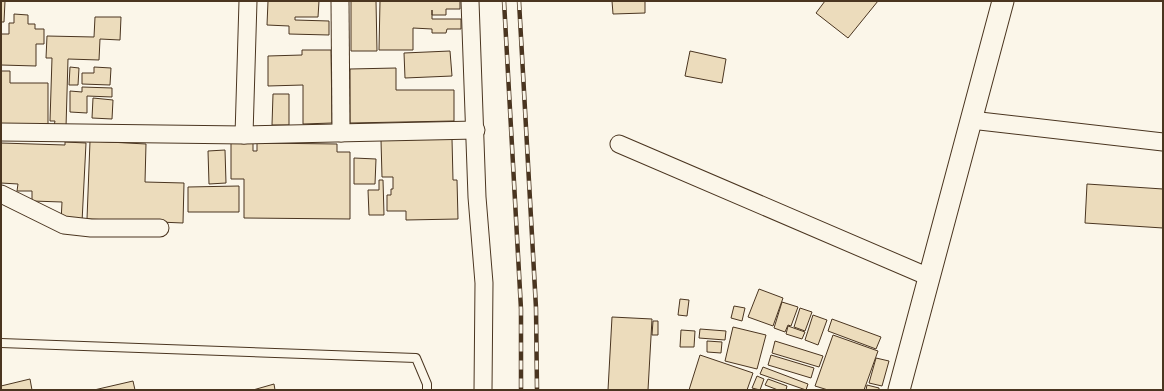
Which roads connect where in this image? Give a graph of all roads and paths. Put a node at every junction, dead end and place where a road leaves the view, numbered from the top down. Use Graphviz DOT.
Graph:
graph roads {
  1 [pos="248,1"];
  2 [pos="340,1"];
  3 [pos="470,1"];
  4 [pos="1003,1"];
  5 [pos="971,120"];
  6 [pos="476,130"];
  7 [pos="1,132"];
  8 [pos="341,133"];
  9 [pos="244,135"];
  10 [pos="1163,142"];
  11 [pos="619,144"];
  12 [pos="1,194"];
  13 [pos="160,228"];
  14 [pos="929,278"];
  15 [pos="1,343"];
  16 [pos="427,390"];
  17 [pos="484,390"];
  18 [pos="899,390"];
  1 -- 9 [label="street"];
  2 -- 8 [label="street"];
  3 -- 6 [label="street"];
  4 -- 5 [label="street"];
  5 -- 10 [label="street"];
  5 -- 14 [label="street"];
  6 -- 8 [label="street"];
  6 -- 17 [label="street"];
  7 -- 9 [label="street"];
  8 -- 9 [label="street"];
  11 -- 14 [label="street"];
  12 -- 13 [label="street"];
  14 -- 18 [label="street"];
  15 -- 16 [label="lane"];
}
